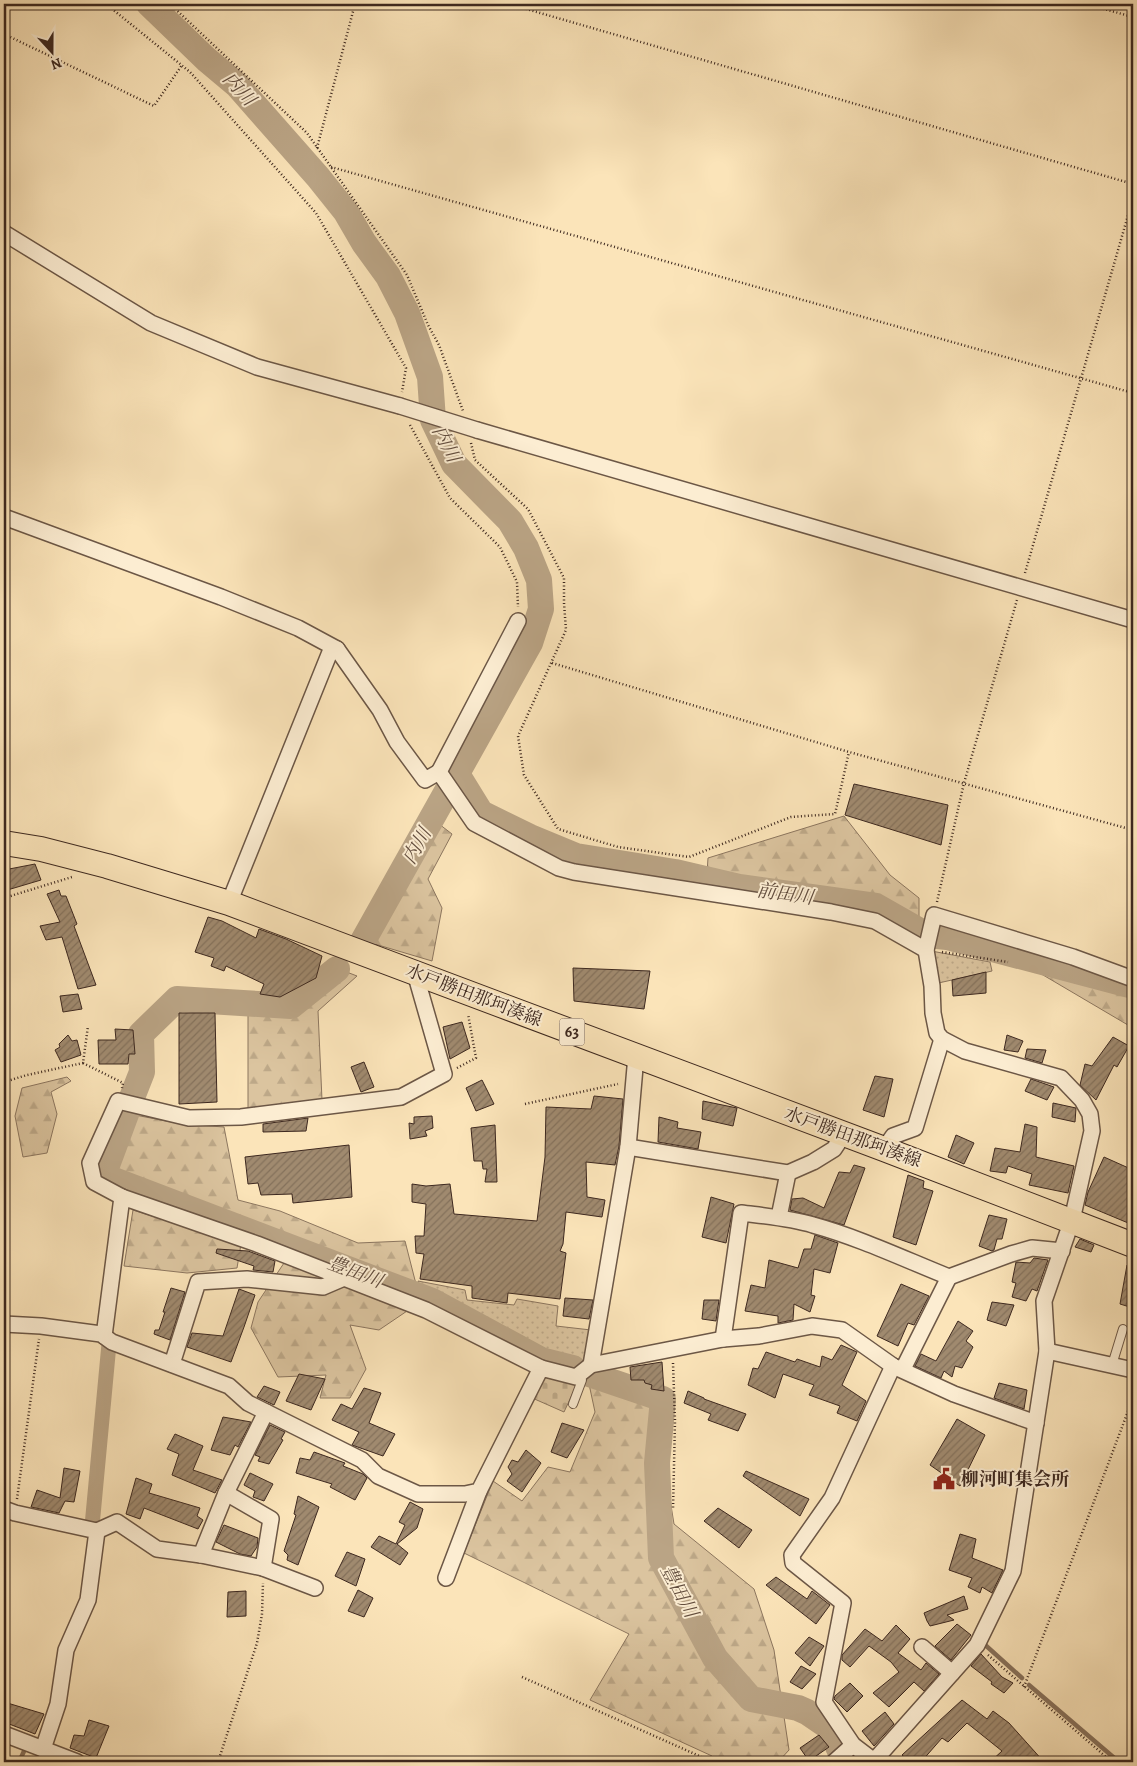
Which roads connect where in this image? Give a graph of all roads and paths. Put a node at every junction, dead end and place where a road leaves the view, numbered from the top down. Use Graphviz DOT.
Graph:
graph roads {
  1 [pos="106,4"];
  2 [pos="170,4"];
  3 [pos="355,4"];
  4 [pos="509,4"];
  5 [pos="1086,4"];
  6 [pos="1133,17"];
  7 [pos="4,34"];
  8 [pos="182,65"];
  9 [pos="317,148"];
  10 [pos="330,166"];
  11 [pos="1133,184"];
  12 [pos="1133,198"];
  13 [pos="4,233"];
  14 [pos="1081,378"];
  15 [pos="1133,393"];
  16 [pos="400,406"];
  17 [pos="463,413"];
  18 [pos="474,435"];
  19 [pos="4,517"];
  20 [pos="1021,588"];
  21 [pos="518,620"];
  22 [pos="1133,620"];
  23 [pos="338,649"];
  24 [pos="552,663"];
  25 [pos="848,752"];
  26 [pos="442,776"];
  27 [pos="964,783"];
  28 [pos="1133,830"];
  29 [pos="4,843"];
  30 [pos="80,875"];
  31 [pos="4,898"];
  32 [pos="229,903"];
  33 [pos="934,915"];
  34 [pos="926,950"];
  35 [pos="1008,962"];
  36 [pos="415,973"];
  37 [pos="1133,979"];
  38 [pos="464,992"];
  39 [pos="88,1026"];
  40 [pos="942,1039"];
  41 [pos="636,1056"];
  42 [pos="83,1063"];
  43 [pos="444,1074"];
  44 [pos="634,1080"];
  45 [pos="4,1082"];
  46 [pos="118,1101"];
  47 [pos="525,1104"];
  48 [pos="844,1134"];
  49 [pos="628,1147"];
  50 [pos="884,1149"];
  51 [pos="788,1174"];
  52 [pos="122,1198"];
  53 [pos="779,1217"];
  54 [pos="1072,1220"];
  55 [pos="1133,1245"];
  56 [pos="1062,1251"];
  57 [pos="949,1277"];
  58 [pos="344,1278"];
  59 [pos="4,1324"];
  60 [pos="41,1326"];
  61 [pos="1123,1329"];
  62 [pos="104,1336"];
  63 [pos="723,1340"];
  64 [pos="672,1349"];
  65 [pos="1046,1352"];
  66 [pos="172,1364"];
  67 [pos="591,1365"];
  68 [pos="1112,1365"];
  69 [pos="541,1368"];
  70 [pos="898,1368"];
  71 [pos="1133,1370"];
  72 [pos="579,1375"];
  73 [pos="1133,1398"];
  74 [pos="572,1404"];
  75 [pos="266,1412"];
  76 [pos="1036,1423"];
  77 [pos="480,1491"];
  78 [pos="226,1493"];
  79 [pos="673,1510"];
  80 [pos="10,1511"];
  81 [pos="97,1531"];
  82 [pos="201,1555"];
  83 [pos="263,1568"];
  84 [pos="446,1578"];
  85 [pos="316,1588"];
  86 [pos="977,1646"];
  87 [pos="922,1647"];
  88 [pos="952,1673"];
  89 [pos="522,1677"];
  90 [pos="1024,1687"];
  91 [pos="4,1734"];
  92 [pos="853,1745"];
  93 [pos="43,1749"];
  94 [pos="706,1760"];
  95 [pos="77,1762"];
  96 [pos="218,1762"];
  97 [pos="712,1762"];
  98 [pos="834,1762"];
  99 [pos="874,1762"];
  100 [pos="1112,1762"];
  1 -- 8 [label="path"];
  2 -- 9 [label="path"];
  3 -- 9 [label="path"];
  4 -- 11 [label="path"];
  5 -- 6 [label="path"];
  7 -- 8 [label="path"];
  8 -- 16 [label="path"];
  9 -- 10 [label="path"];
  10 -- 14 [label="path"];
  10 -- 17 [label="path"];
  12 -- 14 [label="path"];
  13 -- 16 [label="street"];
  14 -- 15 [label="path"];
  14 -- 20 [label="path"];
  16 -- 18 [label="street, bridge"];
  16 -- 21 [label="path"];
  18 -- 20 [label="street"];
  18 -- 24 [label="path"];
  19 -- 23 [label="street"];
  20 -- 22 [label="street"];
  20 -- 27 [label="path"];
  21 -- 26 [label="street"];
  23 -- 26 [label="street"];
  23 -- 32 [label="street"];
  24 -- 25 [label="path"];
  24 -- 25 [label="path"];
  25 -- 27 [label="path"];
  26 -- 34 [label="street"];
  27 -- 28 [label="path"];
  27 -- 33 [label="path"];
  29 -- 32 [label="main road, 水戸勝田那珂湊線 / 63"];
  30 -- 31 [label="path"];
  32 -- 36 [label="main road, 水戸勝田那珂湊線 / 63"];
  33 -- 34 [label="street"];
  33 -- 37 [label="street"];
  34 -- 35 [label="path"];
  34 -- 40 [label="street"];
  36 -- 38 [label="main road, 水戸勝田那珂湊線 / 63"];
  36 -- 43 [label="street"];
  38 -- 41 [label="main road, 水戸勝田那珂湊線 / 63"];
  38 -- 43 [label="path"];
  39 -- 42 [label="path"];
  40 -- 50 [label="street"];
  40 -- 54 [label="street"];
  41 -- 44 [label="street"];
  41 -- 48 [label="main road, 水戸勝田那珂湊線 / 63"];
  42 -- 45 [label="path"];
  42 -- 46 [label="path"];
  43 -- 46 [label="street"];
  44 -- 47 [label="path"];
  44 -- 49 [label="street"];
  46 -- 52 [label="street"];
  48 -- 50 [label="main road, 水戸勝田那珂湊線 / 63"];
  48 -- 51 [label="street"];
  49 -- 51 [label="street"];
  49 -- 67 [label="street"];
  50 -- 54 [label="main road, 水戸勝田那珂湊線 / 63"];
  51 -- 53 [label="street"];
  52 -- 58 [label="street"];
  52 -- 62 [label="street"];
  53 -- 57 [label="street"];
  53 -- 63 [label="street"];
  54 -- 55 [label="main road, 水戸勝田那珂湊線 / 63"];
  54 -- 56 [label="street"];
  56 -- 57 [label="street"];
  56 -- 65 [label="street"];
  57 -- 70 [label="street"];
  58 -- 66 [label="street"];
  58 -- 69 [label="street"];
  59 -- 60 [label="street"];
  60 -- 62 [label="street"];
  60 -- 80 [label="path"];
  61 -- 68 [label="lane"];
  62 -- 66 [label="street"];
  63 -- 64 [label="street"];
  63 -- 70 [label="street"];
  64 -- 67 [label="street"];
  64 -- 79 [label="path"];
  65 -- 68 [label="street"];
  65 -- 76 [label="street"];
  66 -- 75 [label="street"];
  67 -- 72 [label="street"];
  68 -- 71 [label="street"];
  69 -- 72 [label="street"];
  69 -- 77 [label="street"];
  70 -- 76 [label="street"];
  70 -- 92 [label="street"];
  72 -- 74 [label="lane"];
  73 -- 90 [label="path"];
  75 -- 77 [label="street"];
  75 -- 78 [label="street"];
  76 -- 86 [label="street"];
  77 -- 84 [label="street"];
  78 -- 82 [label="street"];
  78 -- 83 [label="street"];
  80 -- 81 [label="street"];
  81 -- 82 [label="street"];
  81 -- 93 [label="street"];
  82 -- 83 [label="street"];
  83 -- 85 [label="street"];
  83 -- 96 [label="path"];
  86 -- 88 [label="street"];
  86 -- 90 [label="path"];
  87 -- 88 [label="street"];
  88 -- 99 [label="street"];
  89 -- 94 [label="path"];
  90 -- 100 [label="path"];
  91 -- 93 [label="street"];
  92 -- 98 [label="street"];
  92 -- 99 [label="street"];
  93 -- 95 [label="street"];
  94 -- 97 [label="path"];
}
